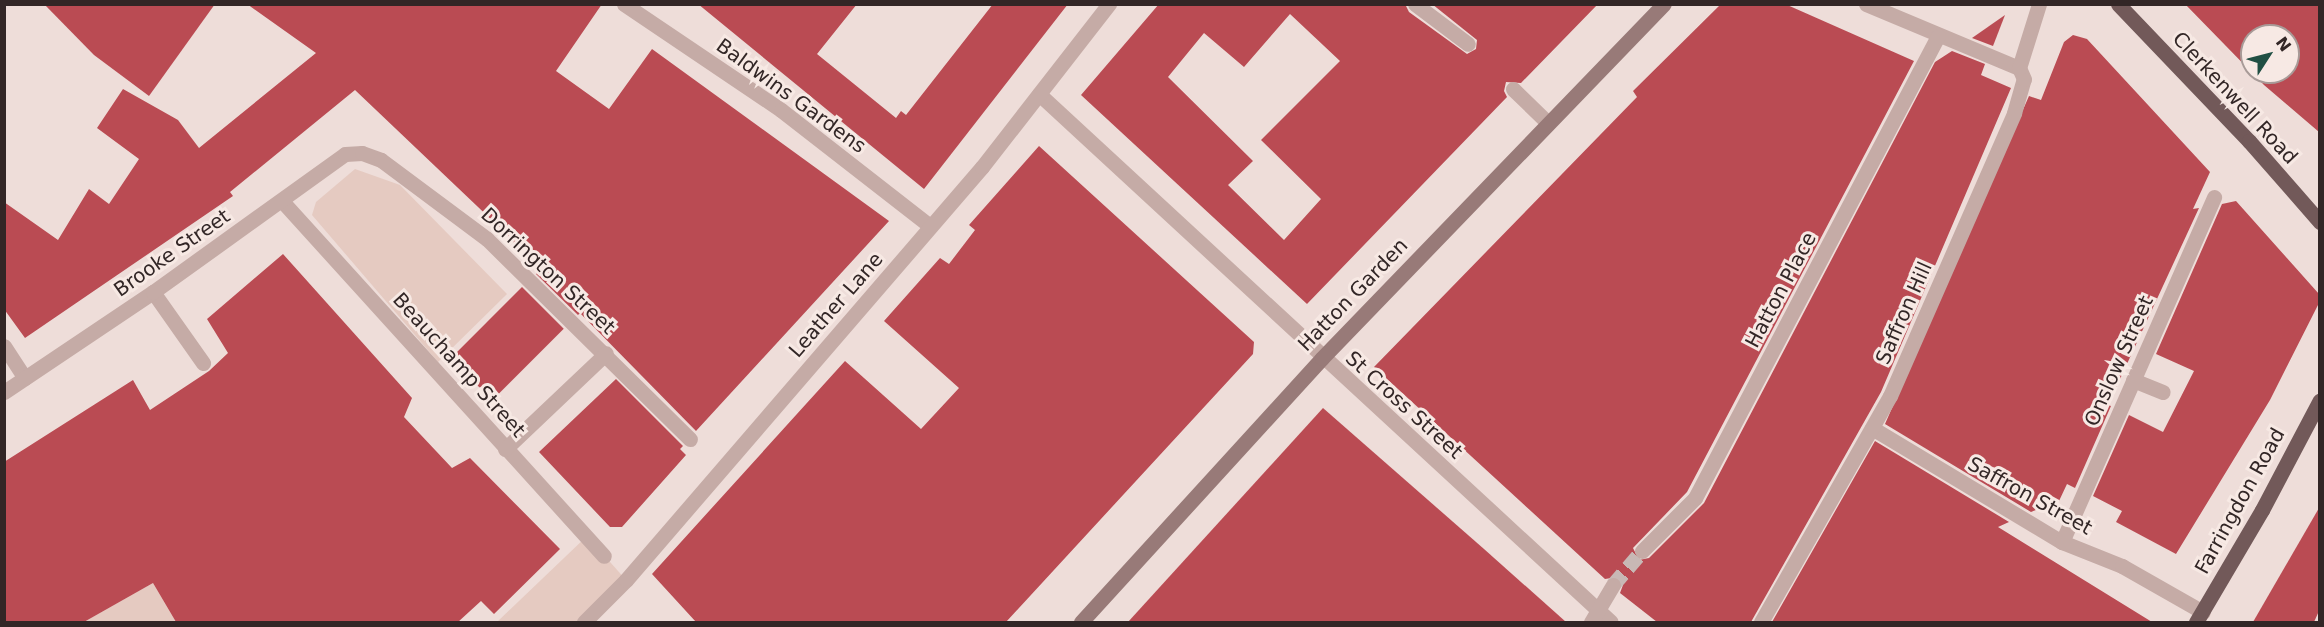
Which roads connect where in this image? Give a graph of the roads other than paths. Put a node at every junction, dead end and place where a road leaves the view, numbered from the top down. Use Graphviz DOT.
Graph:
graph roads {
  1 [pos="624,4"];
  2 [pos="1109,4"];
  3 [pos="1416,4"];
  4 [pos="1664,4"];
  5 [pos="1866,4"];
  6 [pos="2039,4"];
  7 [pos="2118,4"];
  8 [pos="1938,36"];
  9 [pos="1468,44"];
  10 [pos="2019,68"];
  11 [pos="1513,89"];
  12 [pos="1039,94"];
  13 [pos="1548,123"];
  14 [pos="362,153"];
  15 [pos="2214,197"];
  16 [pos="282,201"];
  17 [pos="2319,222"];
  18 [pos="930,226"];
  19 [pos="153,292"];
  20 [pos="4,346"];
  21 [pos="606,354"];
  22 [pos="1322,358"];
  23 [pos="203,363"];
  24 [pos="25,378"];
  25 [pos="2133,380"];
  26 [pos="4,392"];
  27 [pos="2163,392"];
  28 [pos="2319,400"];
  29 [pos="1872,428"];
  30 [pos="690,439"];
  31 [pos="505,449"];
  32 [pos="2062,542"];
  33 [pos="1642,551"];
  34 [pos="604,556"];
  35 [pos="1613,585"];
  36 [pos="2199,617"];
  37 [pos="1600,620"];
  38 [pos="584,622"];
  39 [pos="1081,622"];
  40 [pos="1761,622"];
  1 -- 18 [label="street, Baldwins Gardens"];
  2 -- 12 [label="street, Leather Lane"];
  3 -- 9 [label="street"];
  4 -- 13 [label="main road, Hatton Garden"];
  5 -- 8 [label="street"];
  6 -- 10 [label="street, Saffron Hill"];
  7 -- 17 [label="main road, Clerkenwell Road"];
  8 -- 10 [label="street"];
  8 -- 33 [label="street, Hatton Place"];
  10 -- 29 [label="street, Saffron Hill"];
  11 -- 13 [label="street"];
  12 -- 18 [label="street, Leather Lane"];
  12 -- 22 [label="street, St Cross Street"];
  13 -- 22 [label="main road, Hatton Garden"];
  14 -- 16 [label="street, Brooke Street"];
  14 -- 21 [label="street, Dorrington Street"];
  15 -- 25 [label="street, Onslow Street"];
  16 -- 19 [label="street, Brooke Street"];
  16 -- 31 [label="street, Beauchamp Street"];
  18 -- 38 [label="street, Leather Lane"];
  19 -- 23 [label="street"];
  19 -- 24 [label="street, Brooke Street"];
  20 -- 24 [label="street"];
  21 -- 30 [label="street, Dorrington Street"];
  21 -- 31 [label="street"];
  22 -- 37 [label="street, St Cross Street"];
  22 -- 39 [label="main road, Hatton Garden"];
  24 -- 26 [label="street, Brooke Street"];
  25 -- 27 [label="street"];
  25 -- 32 [label="street, Onslow Street"];
  28 -- 36 [label="main road, Farringdon Road"];
  29 -- 32 [label="street, Saffron Street"];
  29 -- 40 [label="street, Saffron Hill"];
  31 -- 34 [label="street, Beauchamp Street"];
  32 -- 36 [label="street, Saffron Street"];
  35 -- 37 [label="street"];
}
